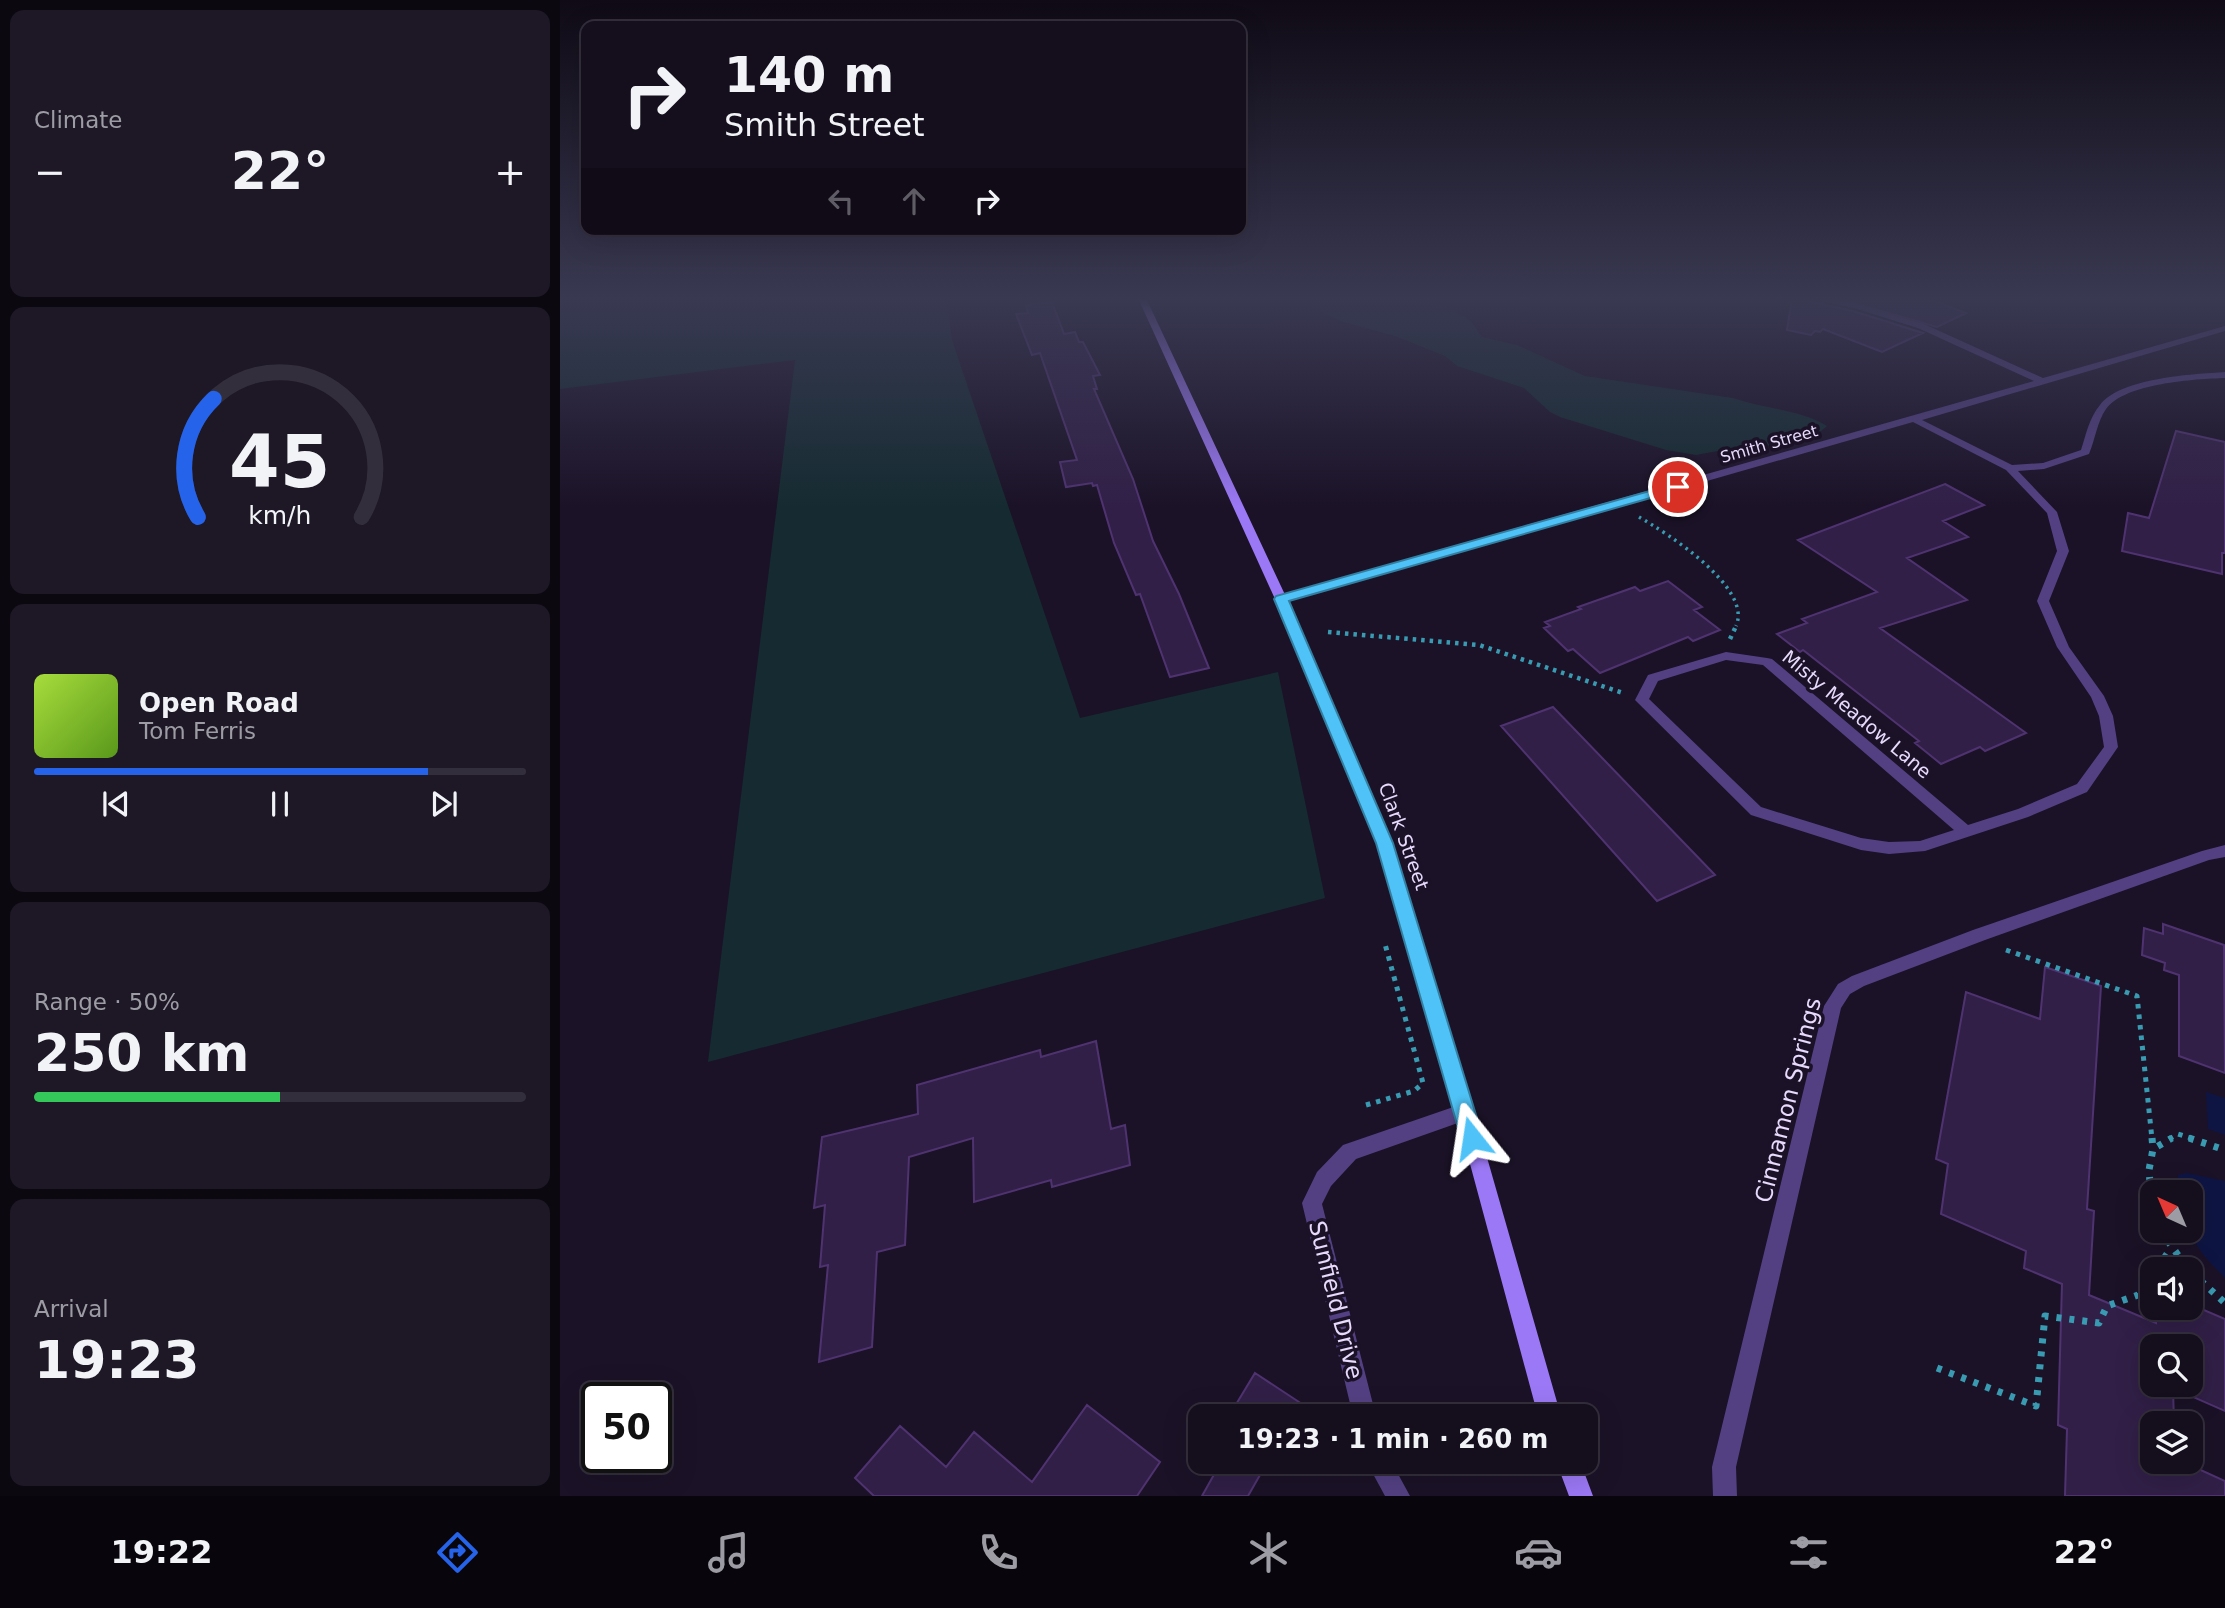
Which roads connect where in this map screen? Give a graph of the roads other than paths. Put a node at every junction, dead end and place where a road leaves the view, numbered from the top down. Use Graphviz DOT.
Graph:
graph roads {
  1 [pos="1174,368"];
  2 [pos="2012,368"];
  3 [pos="2087,368"];
  4 [pos="2225,375"];
  5 [pos="2041,381"];
  6 [pos="1914,419"];
  7 [pos="2010,468"];
  8 [pos="1281,599"];
  9 [pos="1966,832"];
  10 [pos="2225,851"];
  11 [pos="1465,1112"];
  12 [pos="1362,1404"];
  13 [pos="1547,1404"];
  14 [pos="1385,1474"];
  15 [pos="1573,1474"];
  16 [pos="1398,1496"];
  17 [pos="1581,1496"];
  18 [pos="1725,1496"];
  1 -- 8 [label="main road, Clark Street"];
  2 -- 5 [label="street"];
  3 -- 5 [label="street, Smith Street"];
  4 -- 7 [label="street"];
  5 -- 6 [label="street, Smith Street"];
  6 -- 7 [label="street"];
  6 -- 8 [label="street, Smith Street"];
  7 -- 9 [label="street"];
  8 -- 11 [label="main road, Clark Street"];
  9 -- 9 [label="street, Misty Meadow Lane"];
  10 -- 18 [label="street, Cinnamon Springs"];
  11 -- 12 [label="street, Sunfield Drive"];
  11 -- 13 [label="main road, Clark Street"];
  14 -- 16 [label="street"];
  15 -- 17 [label="main road"];
}
